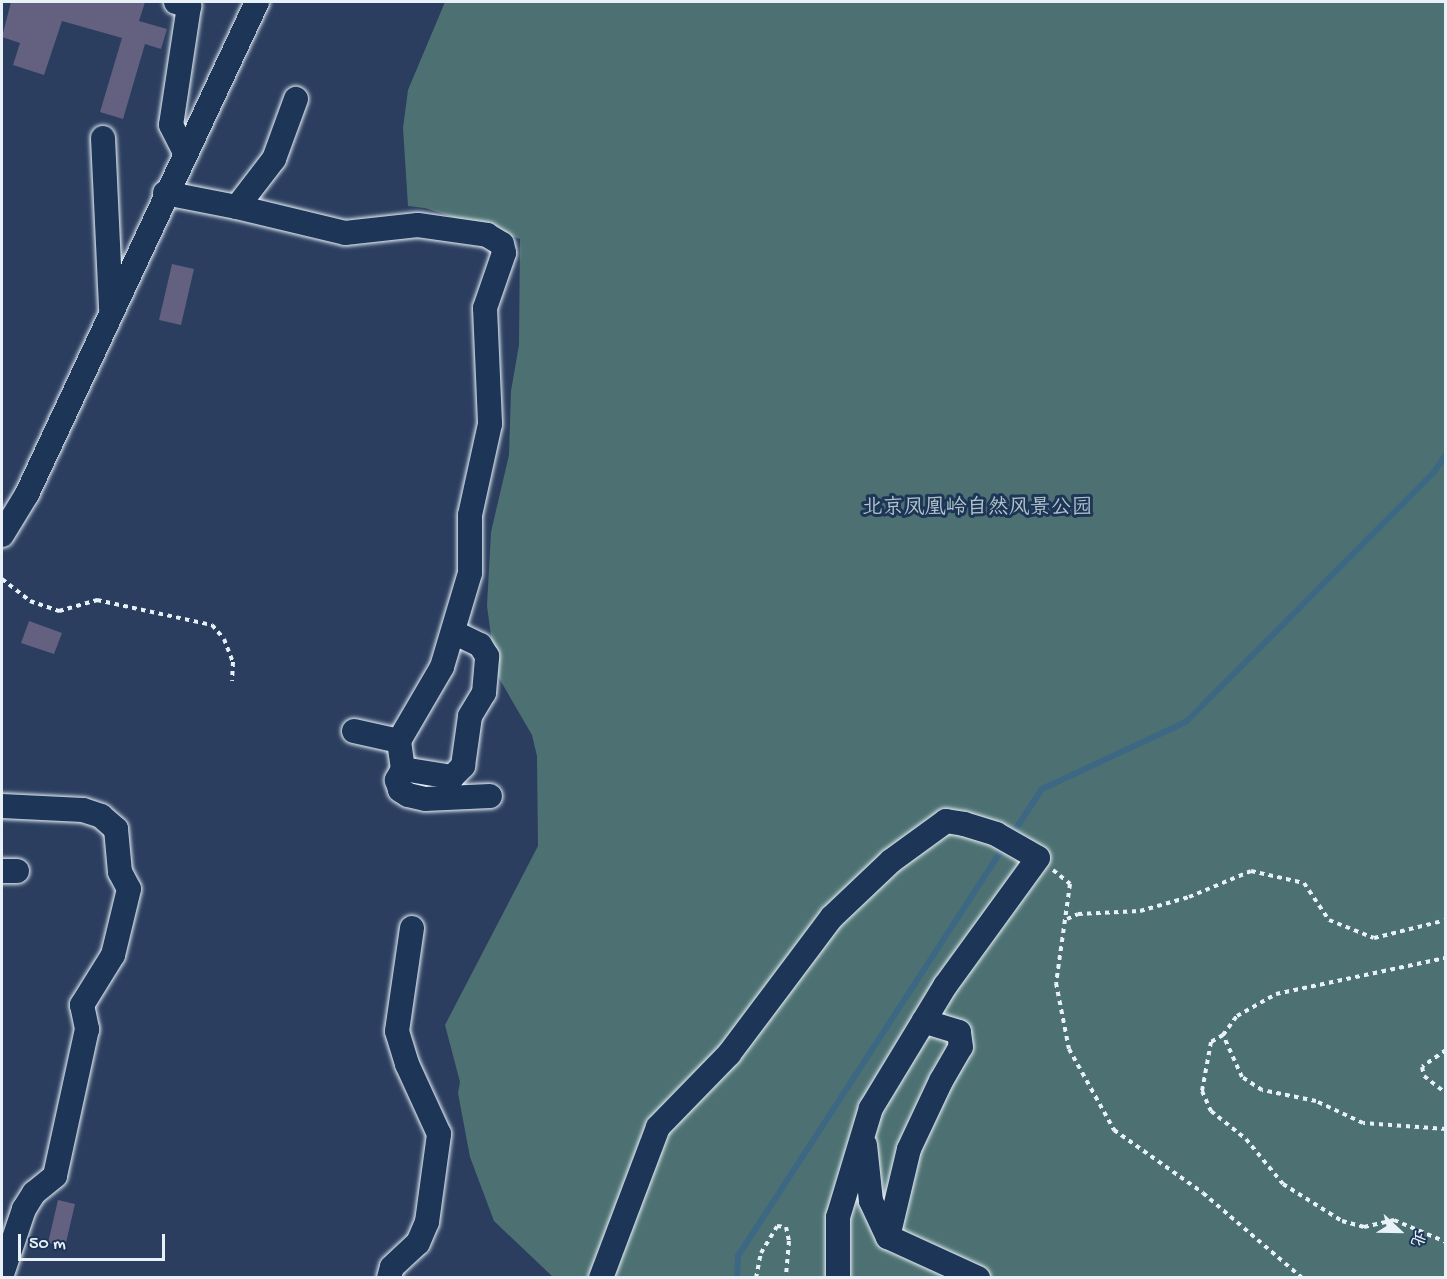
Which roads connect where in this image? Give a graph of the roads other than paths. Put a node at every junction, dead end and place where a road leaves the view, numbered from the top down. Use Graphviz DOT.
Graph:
graph roads {
  1 [pos="176,2"];
  2 [pos="257,2"];
  3 [pos="296,99"];
  4 [pos="103,138"];
  5 [pos="184,150"];
  6 [pos="165,193"];
  7 [pos="237,207"];
  8 [pos="111,310"];
  9 [pos="2,535"];
  10 [pos="455,633"];
  11 [pos="354,730"];
  12 [pos="399,741"];
  13 [pos="403,769"];
  14 [pos="490,796"];
  15 [pos="2,806"];
  16 [pos="412,928"];
  17 [pos="924,1021"];
  18 [pos="865,1128"];
  19 [pos="888,1237"];
  20 [pos="2,1274"];
  21 [pos="389,1278"];
  22 [pos="601,1278"];
  23 [pos="838,1278"];
  24 [pos="978,1278"];
  1 -- 5 [label="street"];
  2 -- 5 [label="street"];
  3 -- 7 [label="street"];
  4 -- 8 [label="street"];
  5 -- 6 [label="street"];
  6 -- 7 [label="street"];
  6 -- 8 [label="street"];
  7 -- 10 [label="street"];
  8 -- 9 [label="street"];
  10 -- 12 [label="street"];
  10 -- 13 [label="street"];
  11 -- 12 [label="street"];
  12 -- 13 [label="street"];
  13 -- 14 [label="street"];
  15 -- 20 [label="street"];
  16 -- 21 [label="street"];
  17 -- 18 [label="street"];
  17 -- 19 [label="street"];
  17 -- 22 [label="street"];
  18 -- 19 [label="street"];
  18 -- 23 [label="street"];
  19 -- 24 [label="street"];
}
